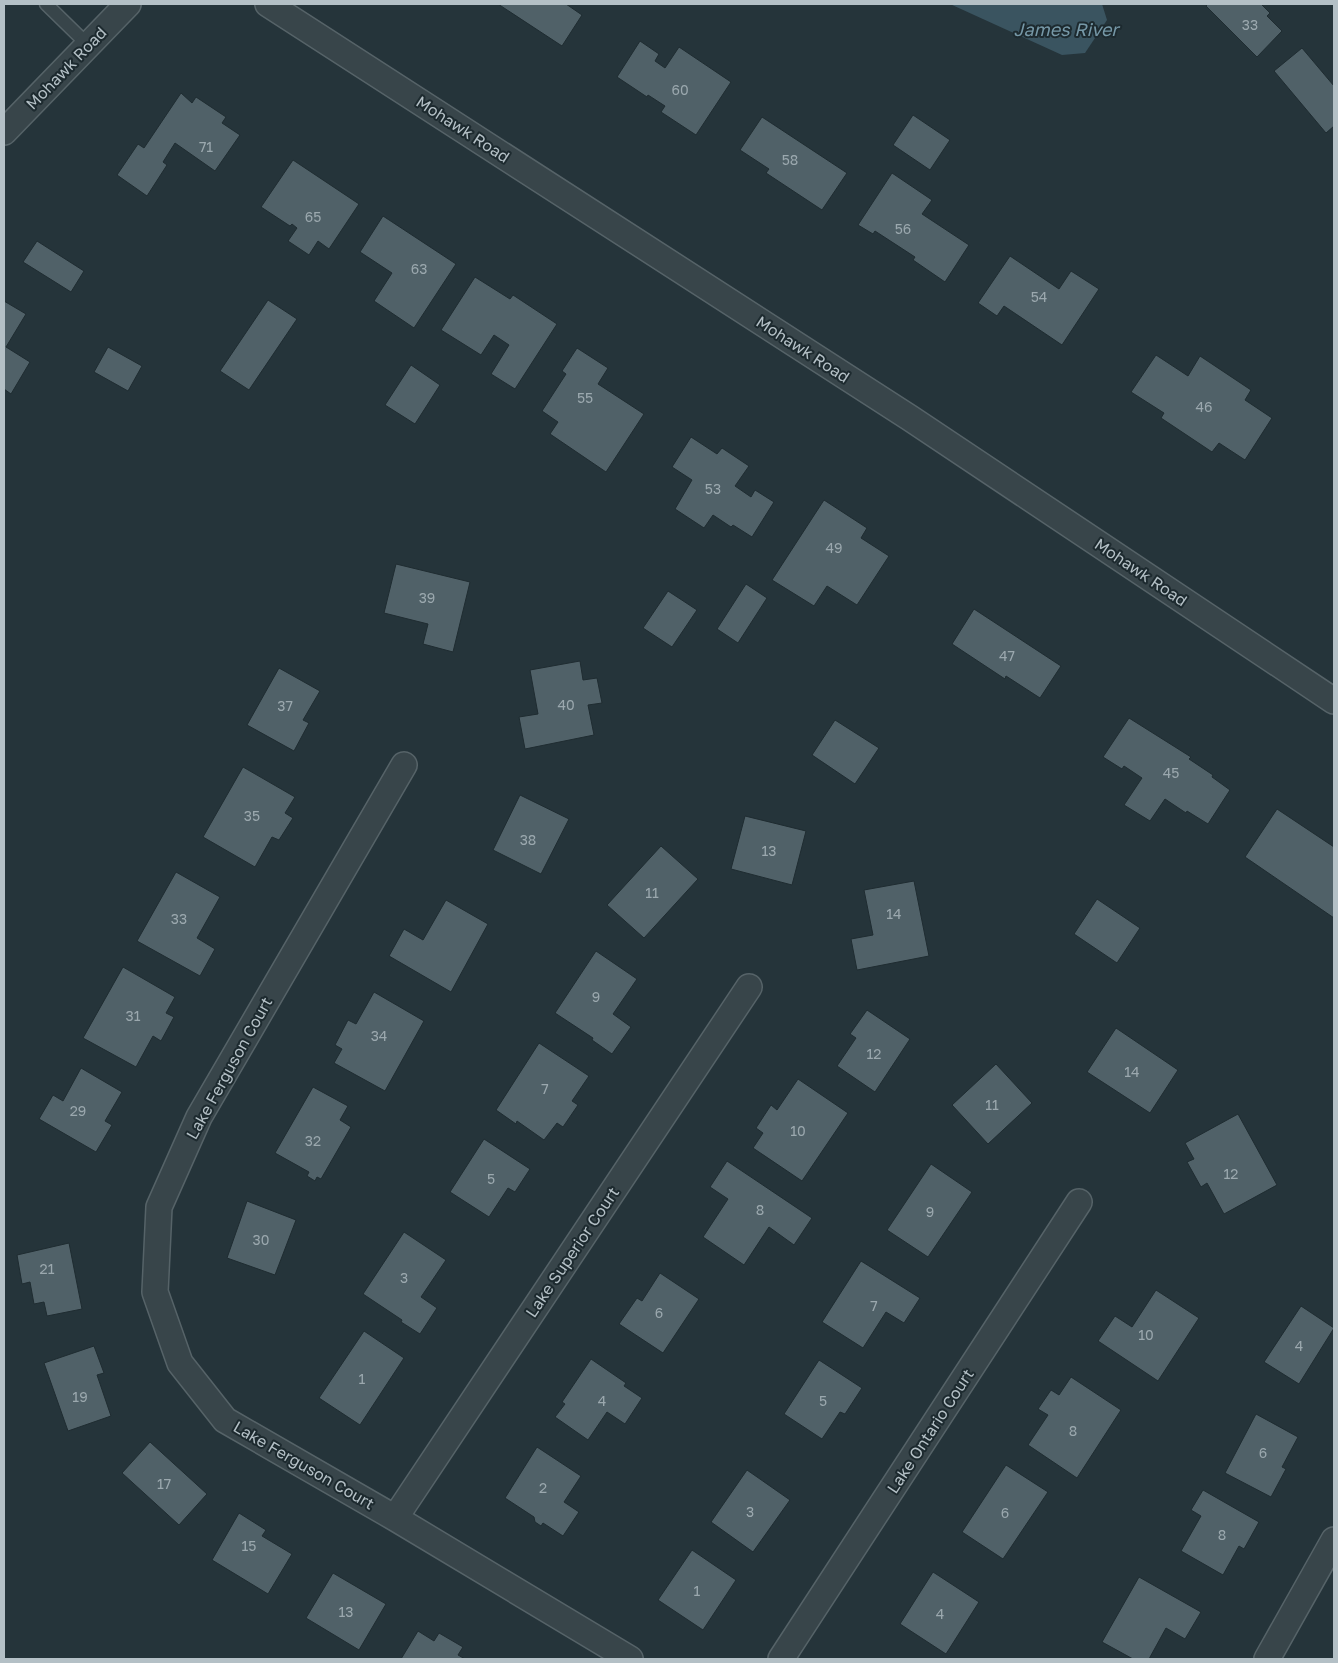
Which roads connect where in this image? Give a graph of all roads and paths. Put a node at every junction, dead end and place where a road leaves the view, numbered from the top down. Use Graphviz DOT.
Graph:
graph roads {
  1 [pos="46,4"];
  2 [pos="128,4"];
  3 [pos="268,4"];
  4 [pos="88,45"];
  5 [pos="4,132"];
  6 [pos="1334,701"];
  7 [pos="404,765"];
  8 [pos="749,987"];
  9 [pos="1079,1202"];
  10 [pos="395,1518"];
  11 [pos="1334,1540"];
  12 [pos="630,1659"];
  13 [pos="781,1659"];
  14 [pos="1267,1659"];
  1 -- 4 [label="lane"];
  2 -- 4 [label="street, Mohawk Road"];
  3 -- 6 [label="street, Mohawk Road"];
  4 -- 5 [label="street, Mohawk Road"];
  7 -- 10 [label="street, Lake Ferguson Court"];
  8 -- 10 [label="street, Lake Superior Court"];
  9 -- 13 [label="street, Lake Ontario Court"];
  10 -- 12 [label="street, Lake Ferguson Court"];
  11 -- 14 [label="street"];
}
